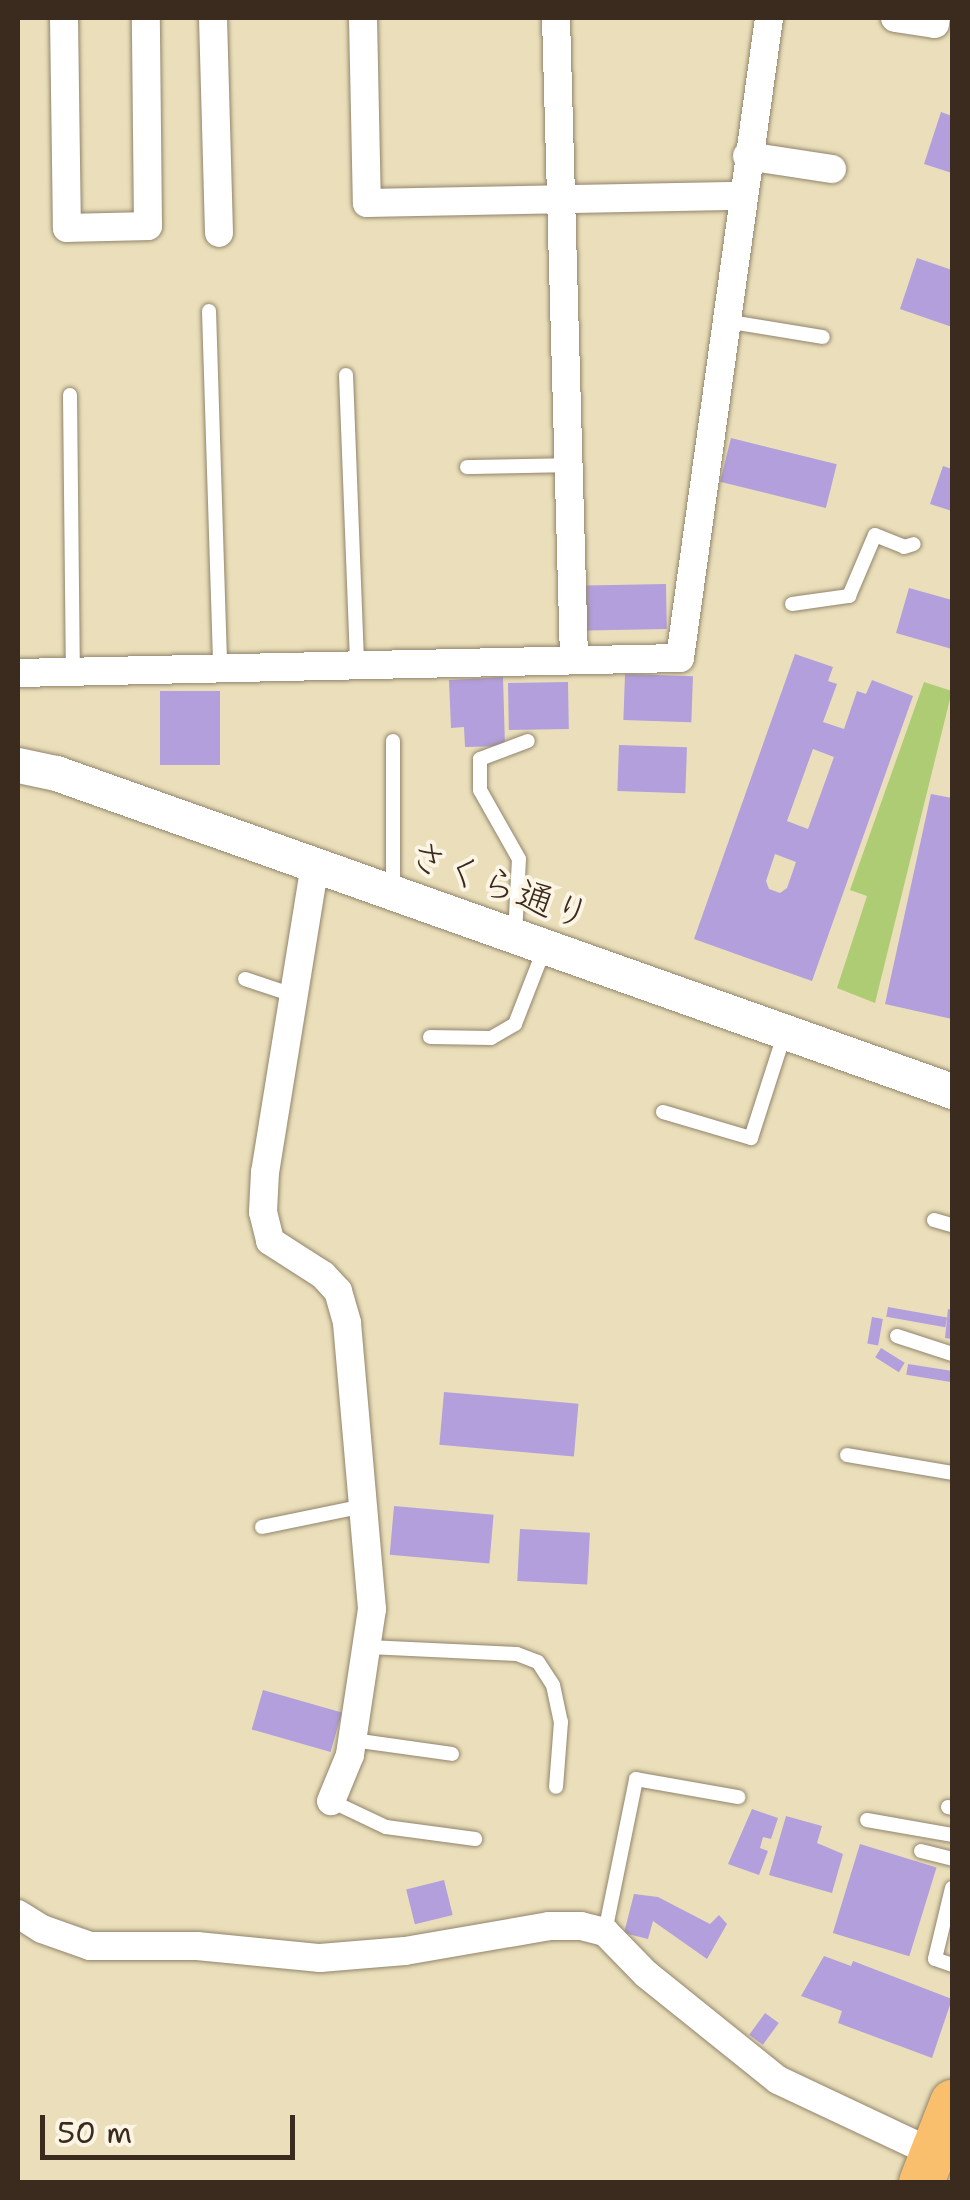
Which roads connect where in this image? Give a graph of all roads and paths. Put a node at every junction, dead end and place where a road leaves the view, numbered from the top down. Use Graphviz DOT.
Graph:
graph roads {
  1 [pos="64,18"];
  2 [pos="146,18"];
  3 [pos="213,18"];
  4 [pos="363,18"];
  5 [pos="556,18"];
  6 [pos="769,18"];
  7 [pos="895,18"];
  8 [pos="936,18"];
  9 [pos="747,156"];
  10 [pos="832,170"];
  11 [pos="741,196"];
  12 [pos="562,197"];
  13 [pos="219,233"];
  14 [pos="209,311"];
  15 [pos="724,321"];
  16 [pos="823,337"];
  17 [pos="346,375"];
  18 [pos="70,395"];
  19 [pos="569,465"];
  20 [pos="467,467"];
  21 [pos="914,544"];
  22 [pos="792,604"];
  23 [pos="574,660"];
  24 [pos="357,663"];
  25 [pos="220,667"];
  26 [pos="72,671"];
  27 [pos="18,672"];
  28 [pos="393,741"];
  29 [pos="528,741"];
  30 [pos="18,765"];
  31 [pos="315,864"];
  32 [pos="393,892"];
  33 [pos="530,941"];
  34 [pos="245,980"];
  35 [pos="293,995"];
  36 [pos="785,1032"];
  37 [pos="430,1037"];
  38 [pos="952,1091"];
  39 [pos="663,1112"];
  40 [pos="934,1220"];
  41 [pos="952,1225"];
  42 [pos="897,1336"];
  43 [pos="952,1354"];
  44 [pos="847,1455"];
  45 [pos="952,1473"];
  46 [pos="364,1506"];
  47 [pos="262,1527"];
  48 [pos="368,1647"];
  49 [pos="353,1740"];
  50 [pos="452,1754"];
  51 [pos="556,1787"];
  52 [pos="738,1798"];
  53 [pos="332,1802"];
  54 [pos="868,1820"];
  55 [pos="952,1834"];
  56 [pos="476,1839"];
  57 [pos="921,1851"];
  58 [pos="952,1859"];
  59 [pos="952,1888"];
  60 [pos="18,1914"];
  61 [pos="605,1932"];
  62 [pos="952,1965"];
  63 [pos="952,2102"];
  64 [pos="935,2166"];
  1 -- 2 [label="street"];
  3 -- 13 [label="street"];
  4 -- 12 [label="street"];
  5 -- 12 [label="street"];
  6 -- 9 [label="street"];
  7 -- 8 [label="street"];
  9 -- 10 [label="street"];
  9 -- 11 [label="street"];
  11 -- 12 [label="street"];
  11 -- 15 [label="street"];
  12 -- 19 [label="street"];
  14 -- 25 [label="lane"];
  15 -- 16 [label="lane"];
  15 -- 23 [label="street"];
  17 -- 24 [label="lane"];
  18 -- 26 [label="lane"];
  19 -- 20 [label="lane"];
  19 -- 23 [label="street"];
  21 -- 22 [label="lane"];
  23 -- 24 [label="street"];
  24 -- 25 [label="street"];
  25 -- 26 [label="street"];
  26 -- 27 [label="street"];
  28 -- 32 [label="lane"];
  29 -- 33 [label="lane"];
  30 -- 31 [label="street, さくら通り"];
  31 -- 32 [label="street, さくら通り"];
  31 -- 35 [label="street"];
  32 -- 33 [label="street, さくら通り"];
  33 -- 36 [label="street, さくら通り"];
  33 -- 37 [label="lane"];
  34 -- 35 [label="lane"];
  35 -- 46 [label="street"];
  36 -- 38 [label="street, さくら通り"];
  36 -- 39 [label="lane"];
  40 -- 41 [label="lane"];
  42 -- 43 [label="lane"];
  44 -- 45 [label="lane"];
  46 -- 47 [label="lane"];
  46 -- 48 [label="street"];
  48 -- 49 [label="street"];
  48 -- 51 [label="lane"];
  49 -- 50 [label="lane"];
  49 -- 53 [label="street"];
  52 -- 61 [label="lane"];
  53 -- 56 [label="lane"];
  54 -- 55 [label="lane"];
  57 -- 58 [label="lane"];
  59 -- 62 [label="lane"];
  60 -- 61 [label="street"];
  61 -- 64 [label="street"];
  63 -- 64 [label="highway"];
}
